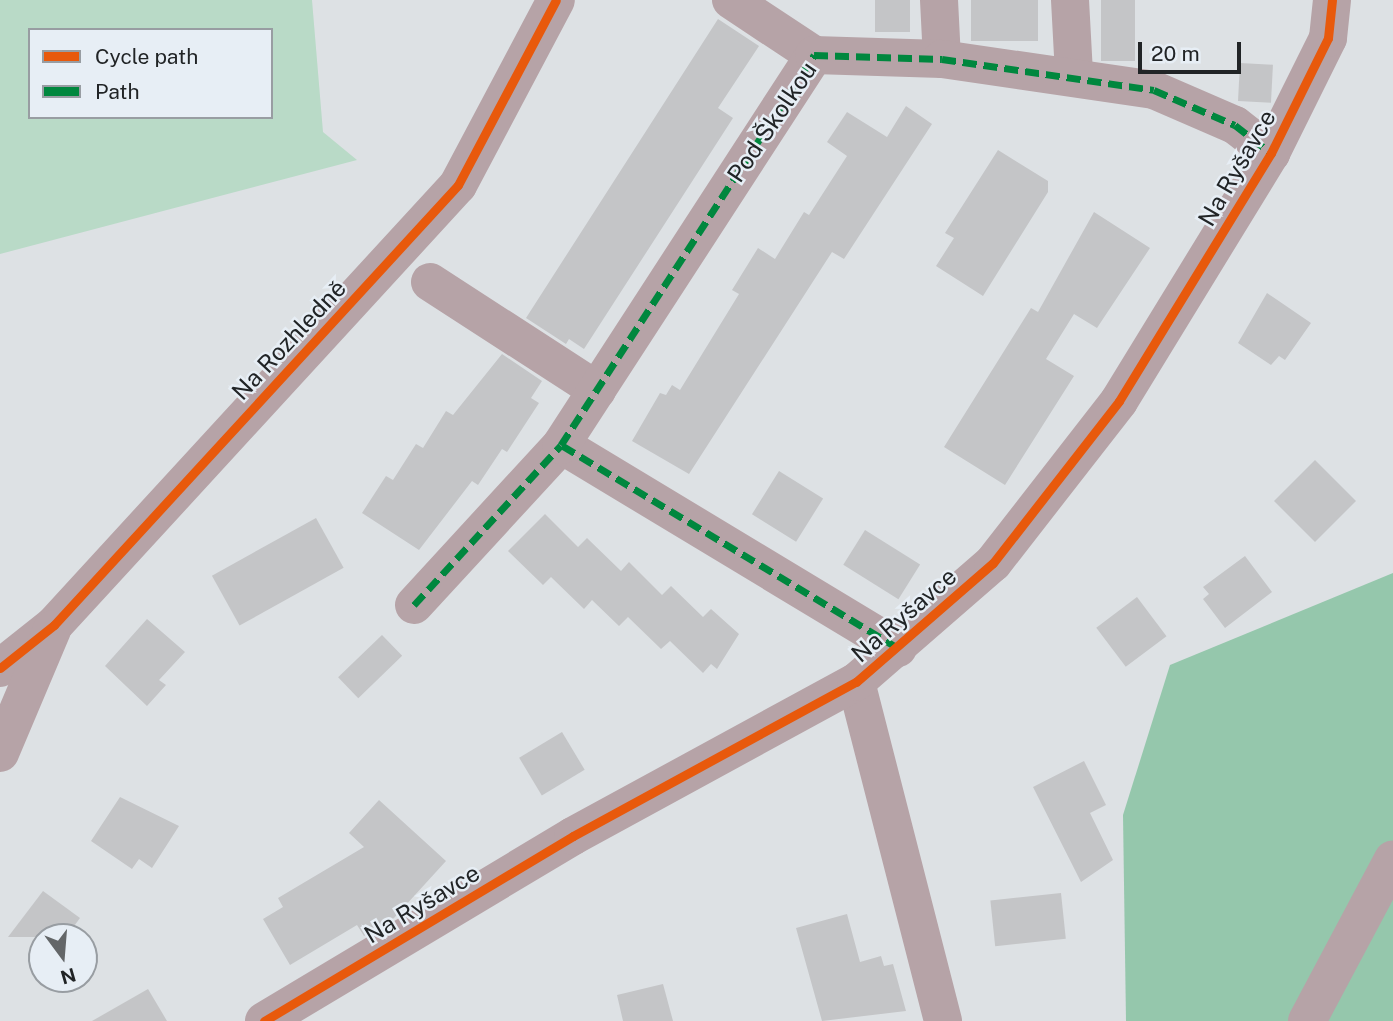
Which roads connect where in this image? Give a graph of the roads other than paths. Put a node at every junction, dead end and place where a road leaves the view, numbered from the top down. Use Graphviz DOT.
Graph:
graph roads {
  1 [pos="556,0"];
  2 [pos="731,0"];
  3 [pos="939,0"];
  4 [pos="1070,0"];
  5 [pos="1332,0"];
  6 [pos="814,55"];
  7 [pos="942,59"];
  8 [pos="1074,75"];
  9 [pos="1271,153"];
  10 [pos="430,282"];
  11 [pos="597,390"];
  12 [pos="561,445"];
  13 [pos="414,605"];
  14 [pos="54,625"];
  15 [pos="898,648"];
  16 [pos="0,668"];
  17 [pos="856,682"];
  18 [pos="0,753"];
  19 [pos="1393,859"];
  20 [pos="264,1021"];
  21 [pos="943,1021"];
  22 [pos="1307,1021"];
  1 -- 14 [label="street, Na Rozhledně"];
  2 -- 6 [label="street"];
  3 -- 7 [label="street"];
  4 -- 8 [label="street"];
  5 -- 9 [label="street, Na Ryšavce"];
  6 -- 7 [label="street, Pod Školkou"];
  6 -- 11 [label="street, Pod Školkou"];
  7 -- 8 [label="street, Pod Školkou"];
  8 -- 9 [label="street, Pod Školkou"];
  9 -- 15 [label="street, Na Ryšavce"];
  10 -- 11 [label="street"];
  11 -- 12 [label="street, Pod Školkou"];
  12 -- 13 [label="street, Pod Školkou"];
  12 -- 15 [label="street"];
  14 -- 16 [label="street, Na Rozhledně"];
  14 -- 18 [label="street"];
  15 -- 17 [label="street, Na Ryšavce"];
  17 -- 20 [label="street, Na Ryšavce"];
  17 -- 21 [label="street"];
  19 -- 22 [label="street"];
}
